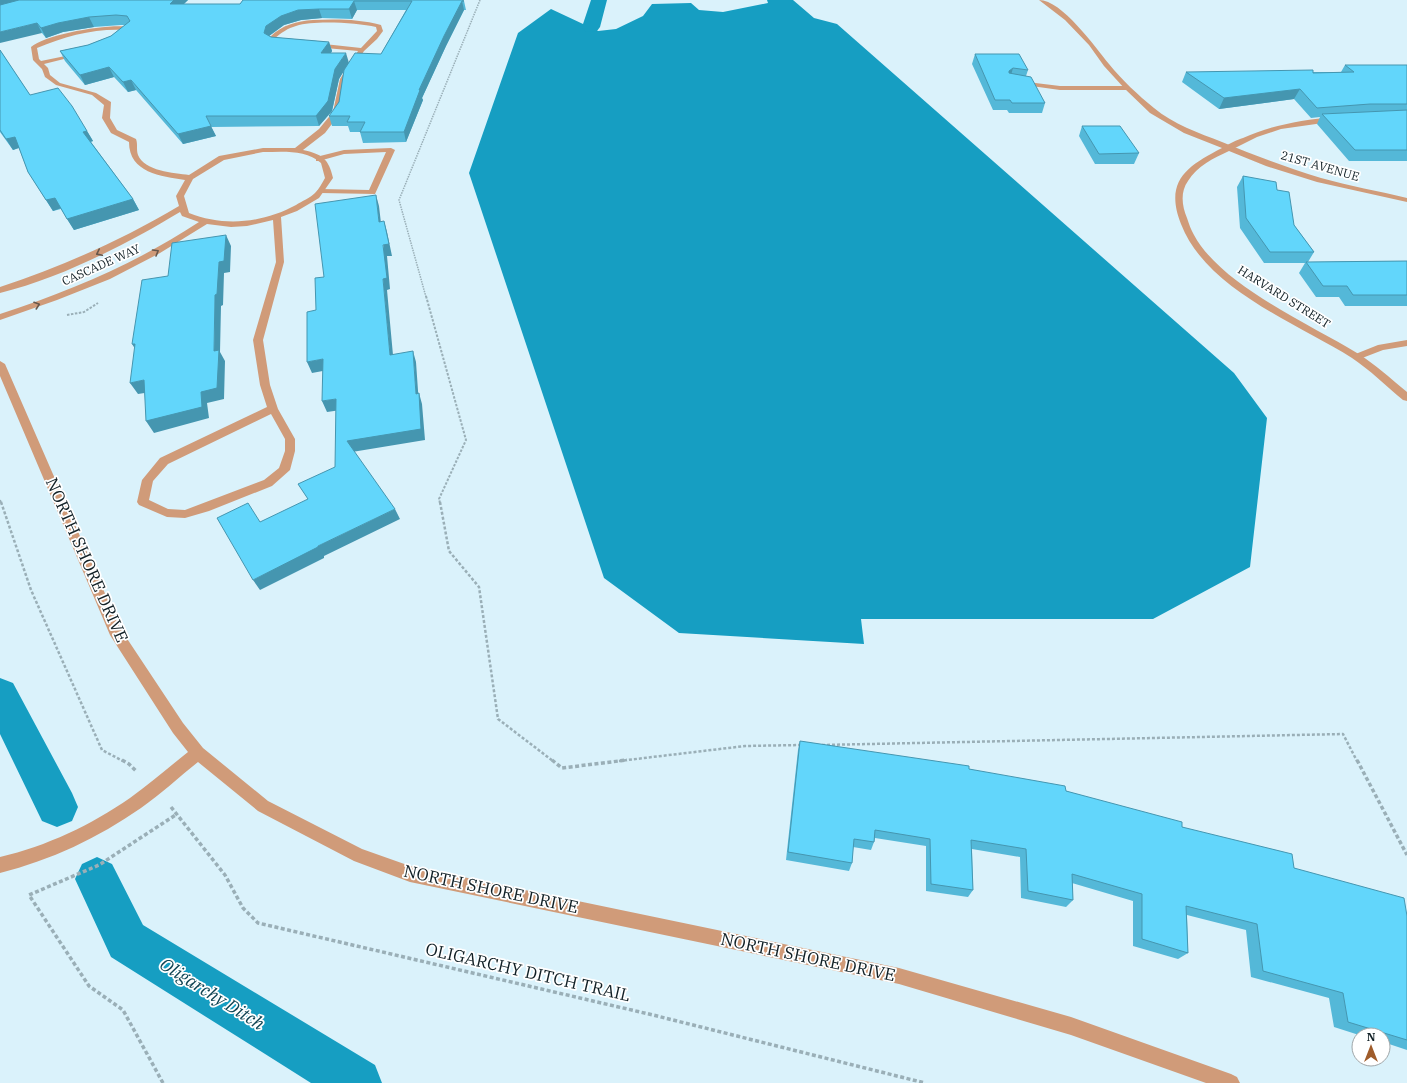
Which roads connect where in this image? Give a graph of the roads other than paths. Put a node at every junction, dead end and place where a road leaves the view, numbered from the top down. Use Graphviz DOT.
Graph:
graph roads {
  1 [pos="1042,0"];
  2 [pos="121,39"];
  3 [pos="290,44"];
  4 [pos="309,45"];
  5 [pos="362,50"];
  6 [pos="85,52"];
  7 [pos="40,63"];
  8 [pos="1010,82"];
  9 [pos="1127,88"];
  10 [pos="1341,119"];
  11 [pos="1228,148"];
  12 [pos="298,150"];
  13 [pos="319,159"];
  14 [pos="190,178"];
  15 [pos="321,190"];
  16 [pos="1407,200"];
  17 [pos="182,207"];
  18 [pos="277,217"];
  19 [pos="206,221"];
  20 [pos="0,290"];
  21 [pos="0,317"];
  22 [pos="1407,343"];
  23 [pos="1357,357"];
  24 [pos="0,364"];
  25 [pos="1407,398"];
  26 [pos="273,409"];
  27 [pos="198,753"];
  28 [pos="0,865"];
  29 [pos="1231,1083"];
  1 -- 9 [label="street"];
  2 -- 7 [label="street"];
  3 -- 5 [label="street"];
  4 -- 5 [label="street"];
  5 -- 12 [label="street"];
  6 -- 7 [label="street"];
  7 -- 14 [label="street"];
  8 -- 9 [label="street"];
  9 -- 11 [label="street"];
  10 -- 11 [label="street, HARVARD STREET"];
  11 -- 16 [label="street, 21ST AVENUE"];
  11 -- 23 [label="street, HARVARD STREET"];
  12 -- 13 [label="street"];
  12 -- 14 [label="street"];
  13 -- 15 [label="street"];
  13 -- 15 [label="street"];
  14 -- 17 [label="street"];
  15 -- 18 [label="street"];
  17 -- 19 [label="street"];
  17 -- 20 [label="street, CASCADE WAY, one-way"];
  18 -- 19 [label="street"];
  18 -- 26 [label="street"];
  21 -- 19 [label="street, CASCADE WAY, one-way"];
  22 -- 23 [label="street"];
  23 -- 25 [label="street, HARVARD STREET"];
  24 -- 27 [label="street, NORTH SHORE DRIVE"];
  26 -- 26 [label="street"];
  27 -- 28 [label="street"];
  27 -- 29 [label="street, NORTH SHORE DRIVE"];
}
